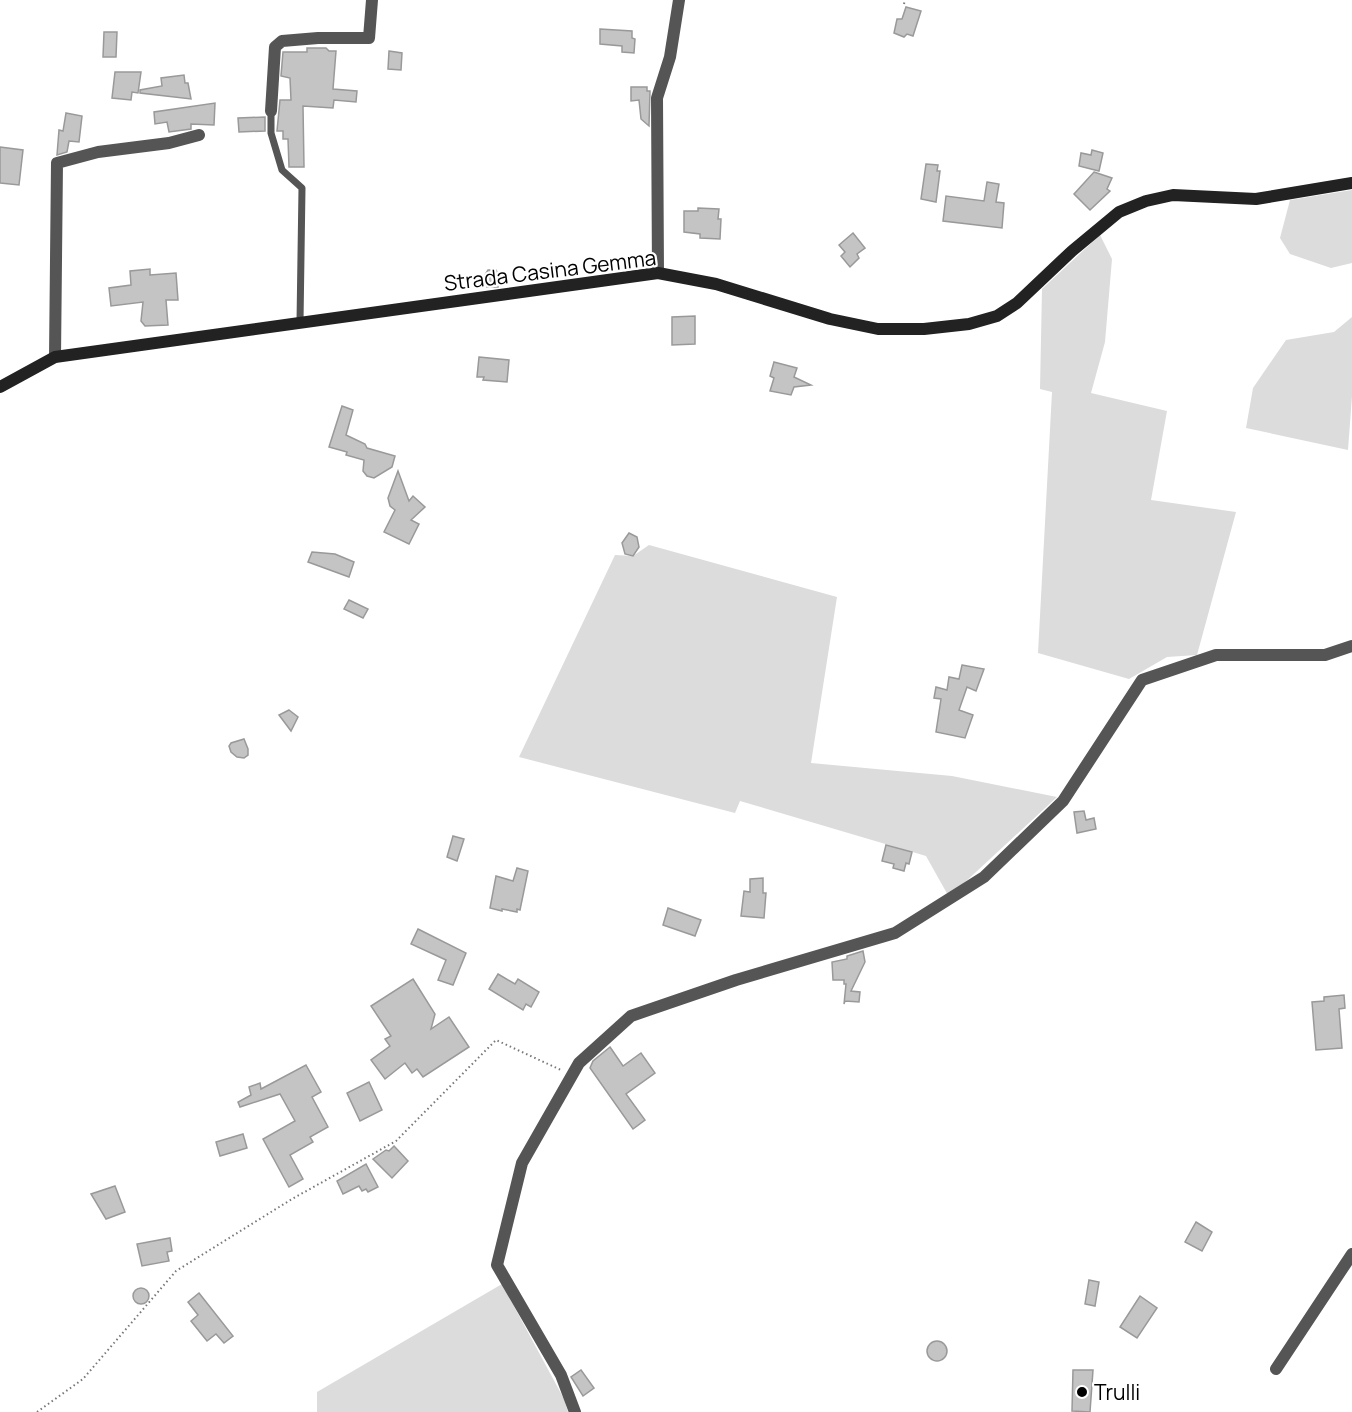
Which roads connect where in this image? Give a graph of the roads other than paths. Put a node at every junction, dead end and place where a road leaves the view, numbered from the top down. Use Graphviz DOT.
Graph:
graph roads {
  1 [pos="372,0"];
  2 [pos="679,0"];
  3 [pos="271,111"];
  4 [pos="199,135"];
  5 [pos="1352,183"];
  6 [pos="658,273"];
  7 [pos="300,322"];
  8 [pos="55,357"];
  9 [pos="0,387"];
  10 [pos="1352,645"];
  11 [pos="1352,1254"];
  12 [pos="1276,1369"];
  13 [pos="575,1412"];
  1 -- 3 [label="street"];
  2 -- 6 [label="street"];
  3 -- 7 [label="lane"];
  4 -- 8 [label="street"];
  5 -- 6 [label="street, Strada Casina Gemma"];
  6 -- 7 [label="street, Strada Casina Gemma"];
  7 -- 8 [label="street, Strada Casina Gemma"];
  8 -- 9 [label="street, Strada Casina Gemma"];
  10 -- 13 [label="street"];
  11 -- 12 [label="street"];
}
